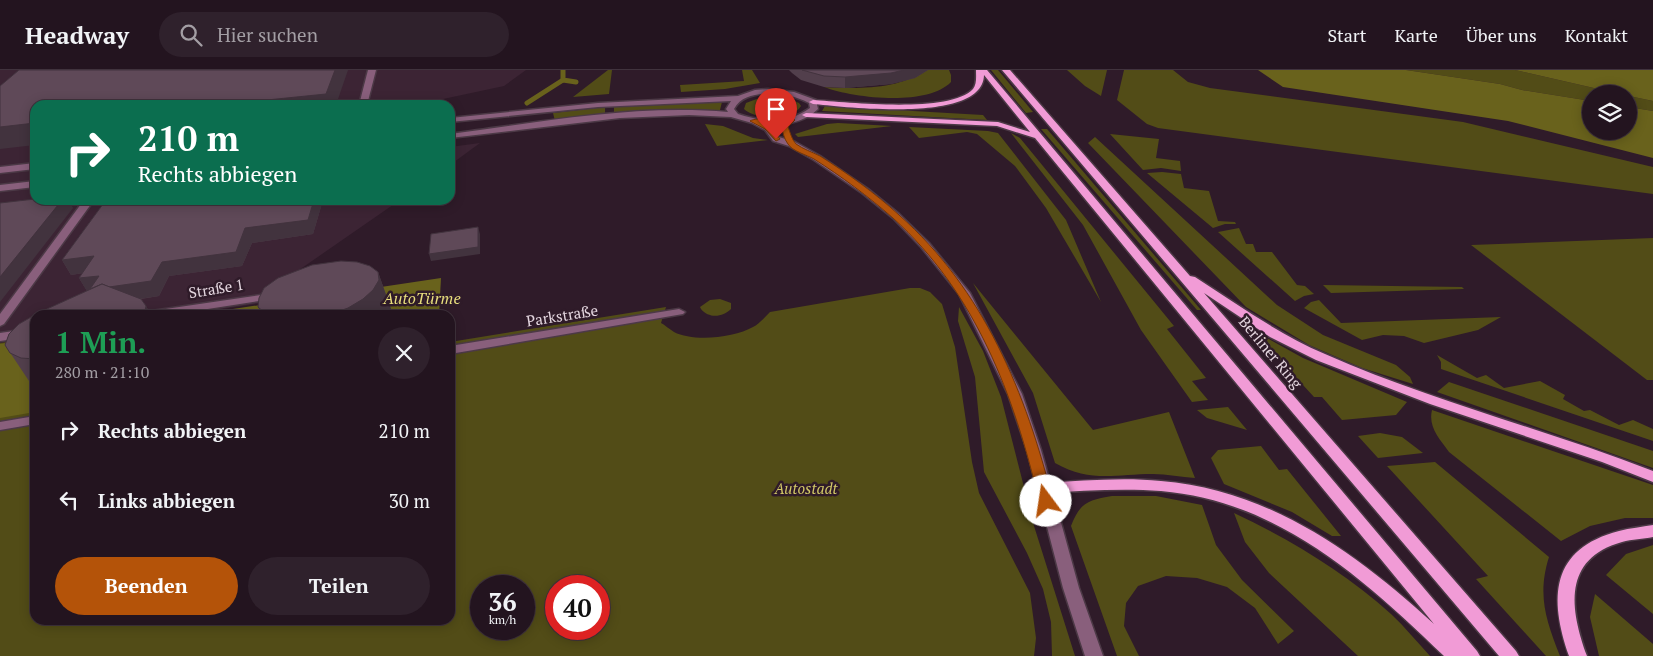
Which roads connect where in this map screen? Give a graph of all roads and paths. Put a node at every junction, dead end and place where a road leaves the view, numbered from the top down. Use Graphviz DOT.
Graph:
graph roads {
  1 [pos="372,70"];
  2 [pos="982,70"];
  3 [pos="1006,70"];
  4 [pos="737,98"];
  5 [pos="364,100"];
  6 [pos="813,102"];
  7 [pos="734,114"];
  8 [pos="806,115"];
  9 [pos="455,119"];
  10 [pos="792,120"];
  11 [pos="754,121"];
  12 [pos="455,135"];
  13 [pos="1037,137"];
  14 [pos="792,144"];
  15 [pos="30,167"];
  16 [pos="0,170"];
  17 [pos="30,185"];
  18 [pos="0,188"];
  19 [pos="85,205"];
  20 [pos="1177,269"];
  21 [pos="281,294"];
  22 [pos="177,310"];
  23 [pos="679,312"];
  24 [pos="0,322"];
  25 [pos="30,333"];
  26 [pos="0,337"];
  27 [pos="455,349"];
  28 [pos="30,421"];
  29 [pos="0,426"];
  30 [pos="1653,477"];
  31 [pos="1043,488"];
  32 [pos="1653,531"];
  33 [pos="1094,656"];
  34 [pos="1456,656"];
  35 [pos="1471,656"];
  36 [pos="1510,656"];
  37 [pos="1578,656"];
  1 -- 5 [label="street"];
  2 -- 6 [label="main road"];
  2 -- 13 [label="main road"];
  3 -- 20 [label="main road, Berliner Ring"];
  4 -- 6 [label="street"];
  4 -- 7 [label="street"];
  4 -- 9 [label="street"];
  6 -- 8 [label="street"];
  7 -- 11 [label="street"];
  7 -- 12 [label="street"];
  8 -- 10 [label="street"];
  8 -- 13 [label="main road"];
  10 -- 11 [label="street"];
  10 -- 14 [label="street"];
  11 -- 14 [label="street"];
  13 -- 35 [label="main road"];
  14 -- 31 [label="street"];
  15 -- 16 [label="street"];
  17 -- 18 [label="street"];
  19 -- 24 [label="street"];
  20 -- 30 [label="main road"];
  20 -- 36 [label="main road, Berliner Ring"];
  21 -- 22 [label="street, Straße 1"];
  23 -- 27 [label="street, Parkstraße"];
  25 -- 26 [label="street"];
  28 -- 29 [label="street"];
  31 -- 33 [label="street"];
  31 -- 34 [label="main road"];
  32 -- 37 [label="main road"];
}
